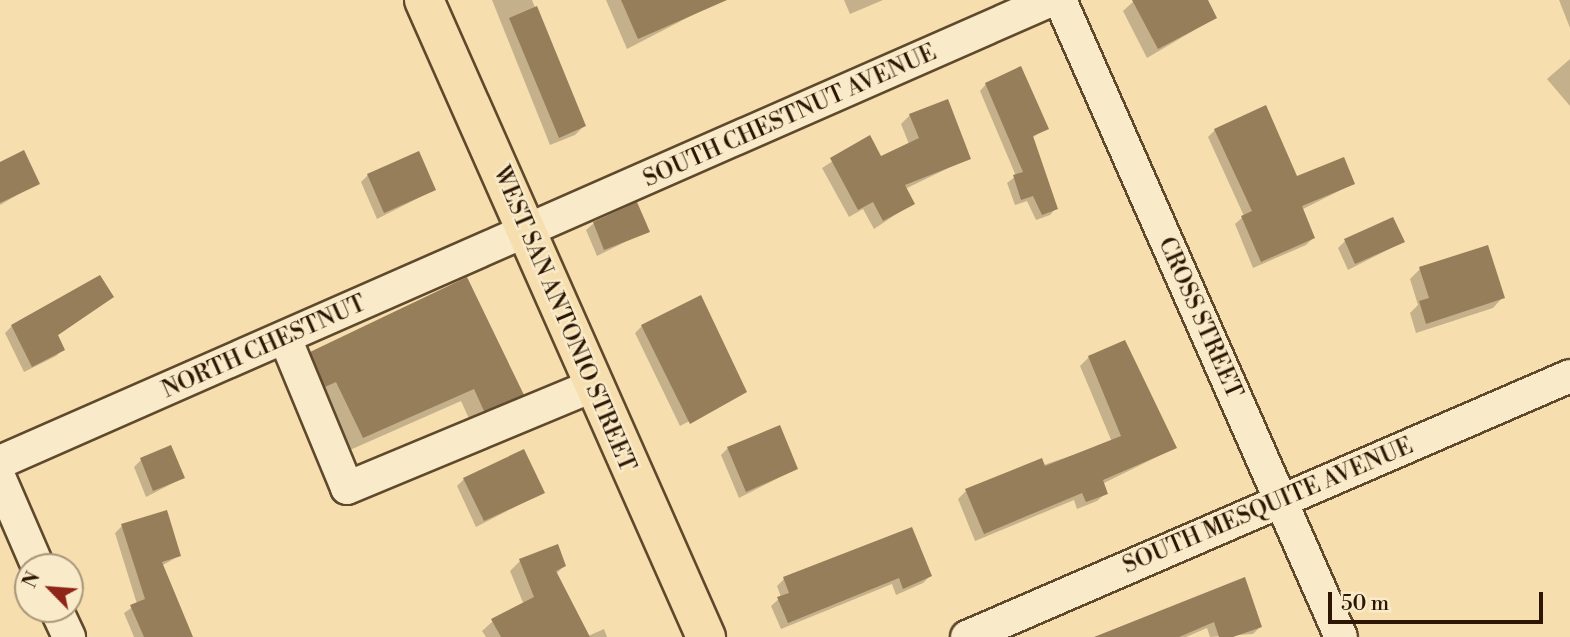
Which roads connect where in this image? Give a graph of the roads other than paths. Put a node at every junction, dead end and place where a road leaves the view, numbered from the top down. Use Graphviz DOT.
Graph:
graph roads {
  1 [pos="424,0"];
  2 [pos="1051,0"];
  3 [pos="1060,0"];
  4 [pos="528,233"];
  5 [pos="285,338"];
  6 [pos="1570,376"];
  7 [pos="592,386"];
  8 [pos="0,462"];
  9 [pos="0,480"];
  10 [pos="1280,500"];
  11 [pos="32,553"];
  12 [pos="706,637"];
  13 [pos="967,637"];
  14 [pos="1340,637"];
  1 -- 4 [label="main road, WEST SAN ANTONIO STREET"];
  2 -- 4 [label="street, SOUTH CHESTNUT AVENUE"];
  3 -- 10 [label="street, CROSS STREET"];
  4 -- 5 [label="street, NORTH CHESTNUT"];
  4 -- 7 [label="main road, WEST SAN ANTONIO STREET"];
  5 -- 7 [label="street"];
  5 -- 8 [label="street, NORTH CHESTNUT"];
  6 -- 10 [label="street, SOUTH MESQUITE AVENUE"];
  7 -- 12 [label="main road, WEST SAN ANTONIO STREET"];
  9 -- 11 [label="street"];
  10 -- 13 [label="street, SOUTH MESQUITE AVENUE"];
  10 -- 14 [label="street, CROSS STREET"];
}
